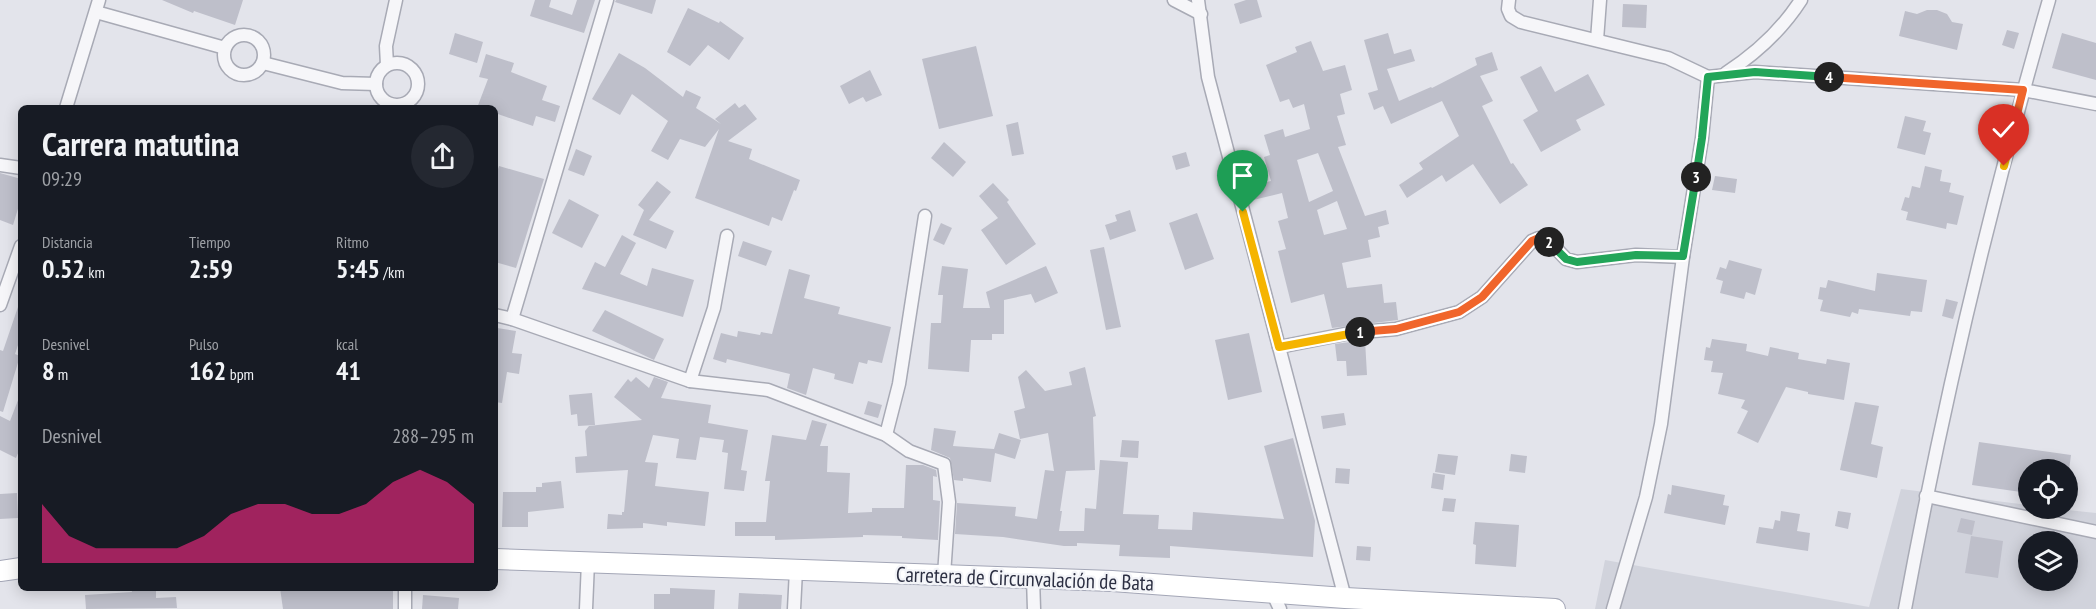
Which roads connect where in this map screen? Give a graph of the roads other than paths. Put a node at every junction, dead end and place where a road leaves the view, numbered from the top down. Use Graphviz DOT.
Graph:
graph roads {
  1 [pos="396,0"];
  2 [pos="607,0"];
  3 [pos="1174,0"];
  4 [pos="1198,0"];
  5 [pos="1509,0"];
  6 [pos="1600,0"];
  7 [pos="1801,0"];
  8 [pos="2049,0"];
  9 [pos="98,6"];
  10 [pos="1201,14"];
  11 [pos="1597,40"];
  12 [pos="225,48"];
  13 [pos="263,63"];
  14 [pos="387,65"];
  15 [pos="1722,75"];
  16 [pos="1708,77"];
  17 [pos="376,84"];
  18 [pos="2023,90"];
  19 [pos="2096,104"];
  20 [pos="67,105"];
  21 [pos="0,165"];
  22 [pos="18,168"];
  23 [pos="925,216"];
  24 [pos="727,236"];
  25 [pos="18,254"];
  26 [pos="1683,256"];
  27 [pos="0,305"];
  28 [pos="498,316"];
  29 [pos="512,319"];
  30 [pos="1279,347"];
  31 [pos="690,381"];
  32 [pos="886,435"];
  33 [pos="1926,496"];
  34 [pos="2096,532"];
  35 [pos="498,559"];
  36 [pos="588,562"];
  37 [pos="18,569"];
  38 [pos="796,570"];
  39 [pos="0,572"];
  40 [pos="944,575"];
  41 [pos="1033,578"];
  42 [pos="405,591"];
  43 [pos="1345,598"];
  44 [pos="1276,601"];
  45 [pos="405,609"];
  46 [pos="586,609"];
  47 [pos="794,609"];
  48 [pos="1034,609"];
  49 [pos="1555,609"];
  50 [pos="1613,609"];
  51 [pos="1905,609"];
  1 -- 14 [label="street"];
  2 -- 29 [label="street"];
  3 -- 10 [label="street"];
  4 -- 10 [label="street"];
  5 -- 11 [label="street"];
  6 -- 11 [label="street"];
  7 -- 15 [label="street"];
  8 -- 18 [label="street"];
  9 -- 12 [label="street"];
  9 -- 20 [label="street"];
  10 -- 30 [label="street"];
  11 -- 16 [label="street"];
  12 -- 13 [label="street"];
  12 -- 13 [label="street"];
  13 -- 17 [label="street"];
  14 -- 17 [label="street"];
  14 -- 17 [label="street"];
  15 -- 16 [label="street"];
  15 -- 18 [label="street"];
  16 -- 26 [label="street"];
  18 -- 19 [label="street"];
  18 -- 33 [label="street"];
  21 -- 22 [label="street"];
  23 -- 32 [label="street"];
  24 -- 31 [label="street"];
  25 -- 27 [label="street"];
  26 -- 30 [label="street"];
  26 -- 50 [label="street"];
  28 -- 29 [label="street"];
  29 -- 31 [label="street"];
  30 -- 43 [label="street"];
  31 -- 32 [label="street"];
  32 -- 40 [label="street"];
  33 -- 34 [label="street"];
  33 -- 51 [label="street"];
  35 -- 36 [label="main road, Carretera de Circunvalación de Bata"];
  36 -- 38 [label="main road, Carretera de Circunvalación de Bata"];
  36 -- 46 [label="street"];
  37 -- 39 [label="main road"];
  38 -- 40 [label="main road, Carretera de Circunvalación de Bata"];
  38 -- 47 [label="street"];
  40 -- 41 [label="main road, Carretera de Circunvalación de Bata"];
  41 -- 44 [label="main road, Carretera de Circunvalación de Bata"];
  41 -- 48 [label="street"];
  42 -- 45 [label="street"];
  43 -- 44 [label="main road, Carretera de Circunvalación de Bata"];
  43 -- 49 [label="main road, Carretera de Circunvalación de Bata"];
}
